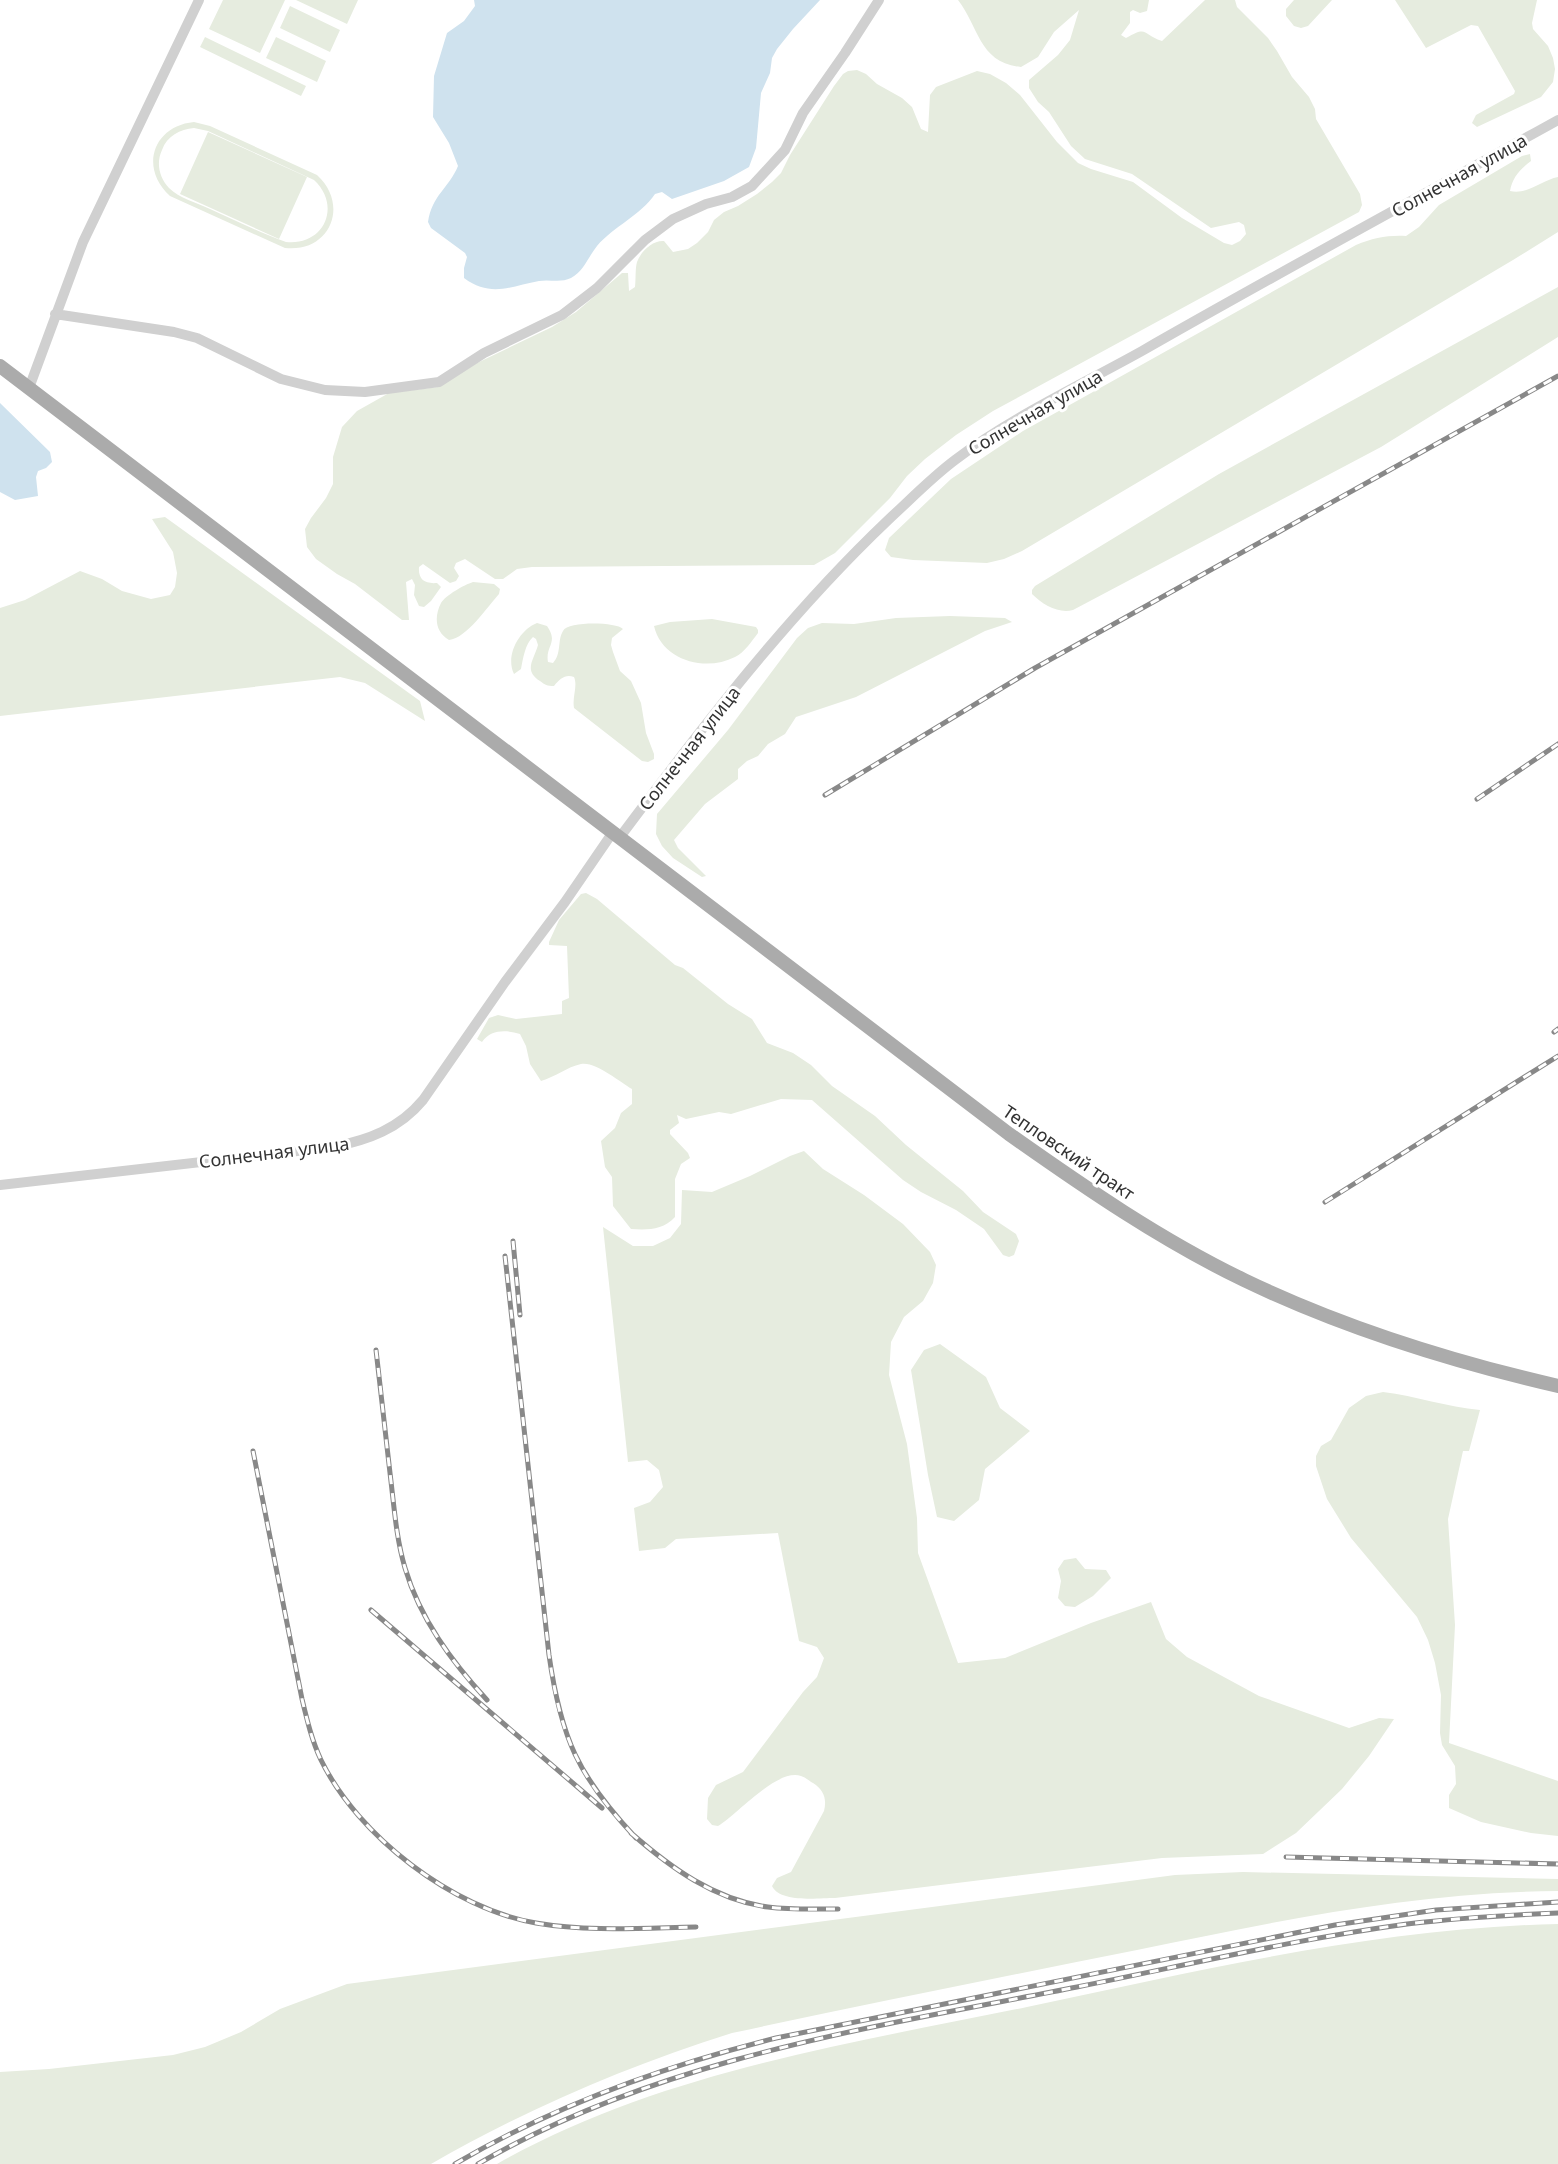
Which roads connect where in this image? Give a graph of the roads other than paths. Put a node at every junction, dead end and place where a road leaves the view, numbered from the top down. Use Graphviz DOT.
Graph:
graph roads {
  1 [pos="199,0"];
  2 [pos="879,0"];
  3 [pos="1558,120"];
  4 [pos="55,314"];
  5 [pos="0,366"];
  6 [pos="29,388"];
  7 [pos="616,834"];
  8 [pos="0,1185"];
  9 [pos="1558,1386"];
  1 -- 4 [label="street"];
  2 -- 4 [label="street"];
  3 -- 7 [label="street, Солнечная улица"];
  4 -- 6 [label="street"];
  5 -- 6 [label="main road, Тепловский тракт"];
  6 -- 7 [label="main road, Тепловский тракт"];
  7 -- 8 [label="street, Солнечная улица"];
  7 -- 9 [label="main road, Тепловский тракт"];
}
